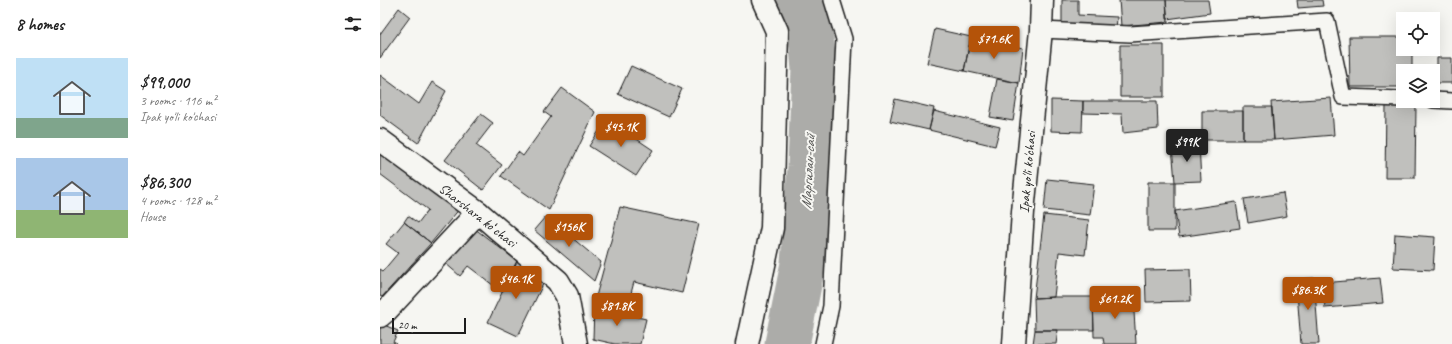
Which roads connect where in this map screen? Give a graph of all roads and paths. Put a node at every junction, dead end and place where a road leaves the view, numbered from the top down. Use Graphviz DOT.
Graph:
graph roads {
  1 [pos="763,0"];
  2 [pos="832,0"];
  3 [pos="1042,0"];
  4 [pos="1041,30"];
  5 [pos="1396,99"];
  6 [pos="1440,100"];
  7 [pos="1452,101"];
  8 [pos="380,140"];
  9 [pos="478,212"];
  10 [pos="380,316"];
  11 [pos="576,344"];
  12 [pos="747,344"];
  13 [pos="823,344"];
  14 [pos="1014,344"];
  1 -- 12 [label="street"];
  2 -- 13 [label="lane"];
  3 -- 4 [label="street, Ipak yo'li ko'chasi"];
  4 -- 5 [label="lane"];
  4 -- 14 [label="street, Ipak yo'li ko'chasi"];
  6 -- 7 [label="lane"];
  8 -- 9 [label="street, Sharshara koʻchasi"];
  9 -- 10 [label="street"];
  9 -- 11 [label="street, Sharshara koʻchasi"];
}
